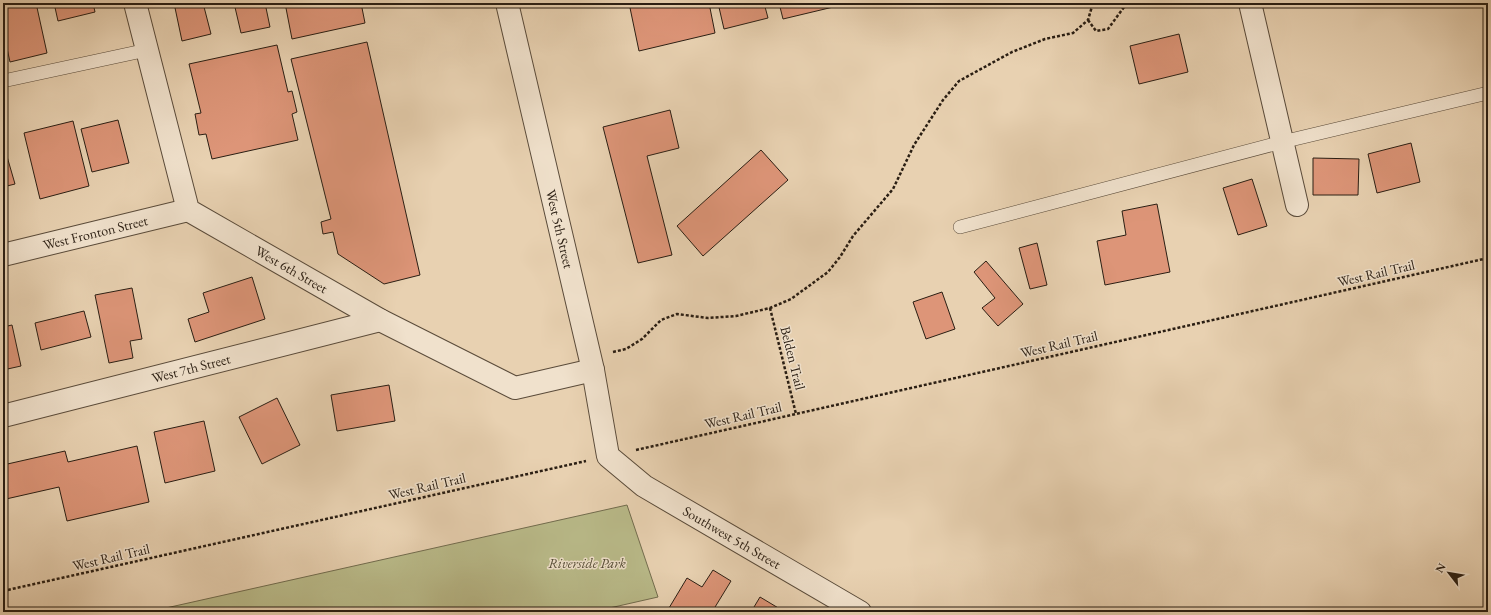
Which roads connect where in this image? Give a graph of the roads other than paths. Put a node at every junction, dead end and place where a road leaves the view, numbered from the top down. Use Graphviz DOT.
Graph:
graph roads {
  1 [pos="135,3"];
  2 [pos="507,3"];
  3 [pos="1250,3"];
  4 [pos="147,50"];
  5 [pos="3,81"];
  6 [pos="1488,93"];
  7 [pos="1282,142"];
  8 [pos="1297,205"];
  9 [pos="188,210"];
  10 [pos="960,227"];
  11 [pos="3,255"];
  12 [pos="380,320"];
  13 [pos="591,362"];
  14 [pos="3,416"];
  15 [pos="608,456"];
  16 [pos="860,612"];
  1 -- 4 [label="street"];
  2 -- 13 [label="street, West 5th Street"];
  3 -- 7 [label="street"];
  4 -- 5 [label="lane"];
  4 -- 9 [label="street"];
  6 -- 7 [label="lane"];
  7 -- 8 [label="street"];
  7 -- 10 [label="lane"];
  9 -- 11 [label="street, West Fronton Street"];
  9 -- 12 [label="street, West 6th Street"];
  12 -- 13 [label="street, West 6th Street"];
  12 -- 14 [label="street, West 7th Street"];
  13 -- 15 [label="street, West 5th Street"];
  15 -- 16 [label="street, Southwest 5th Street"];
}
